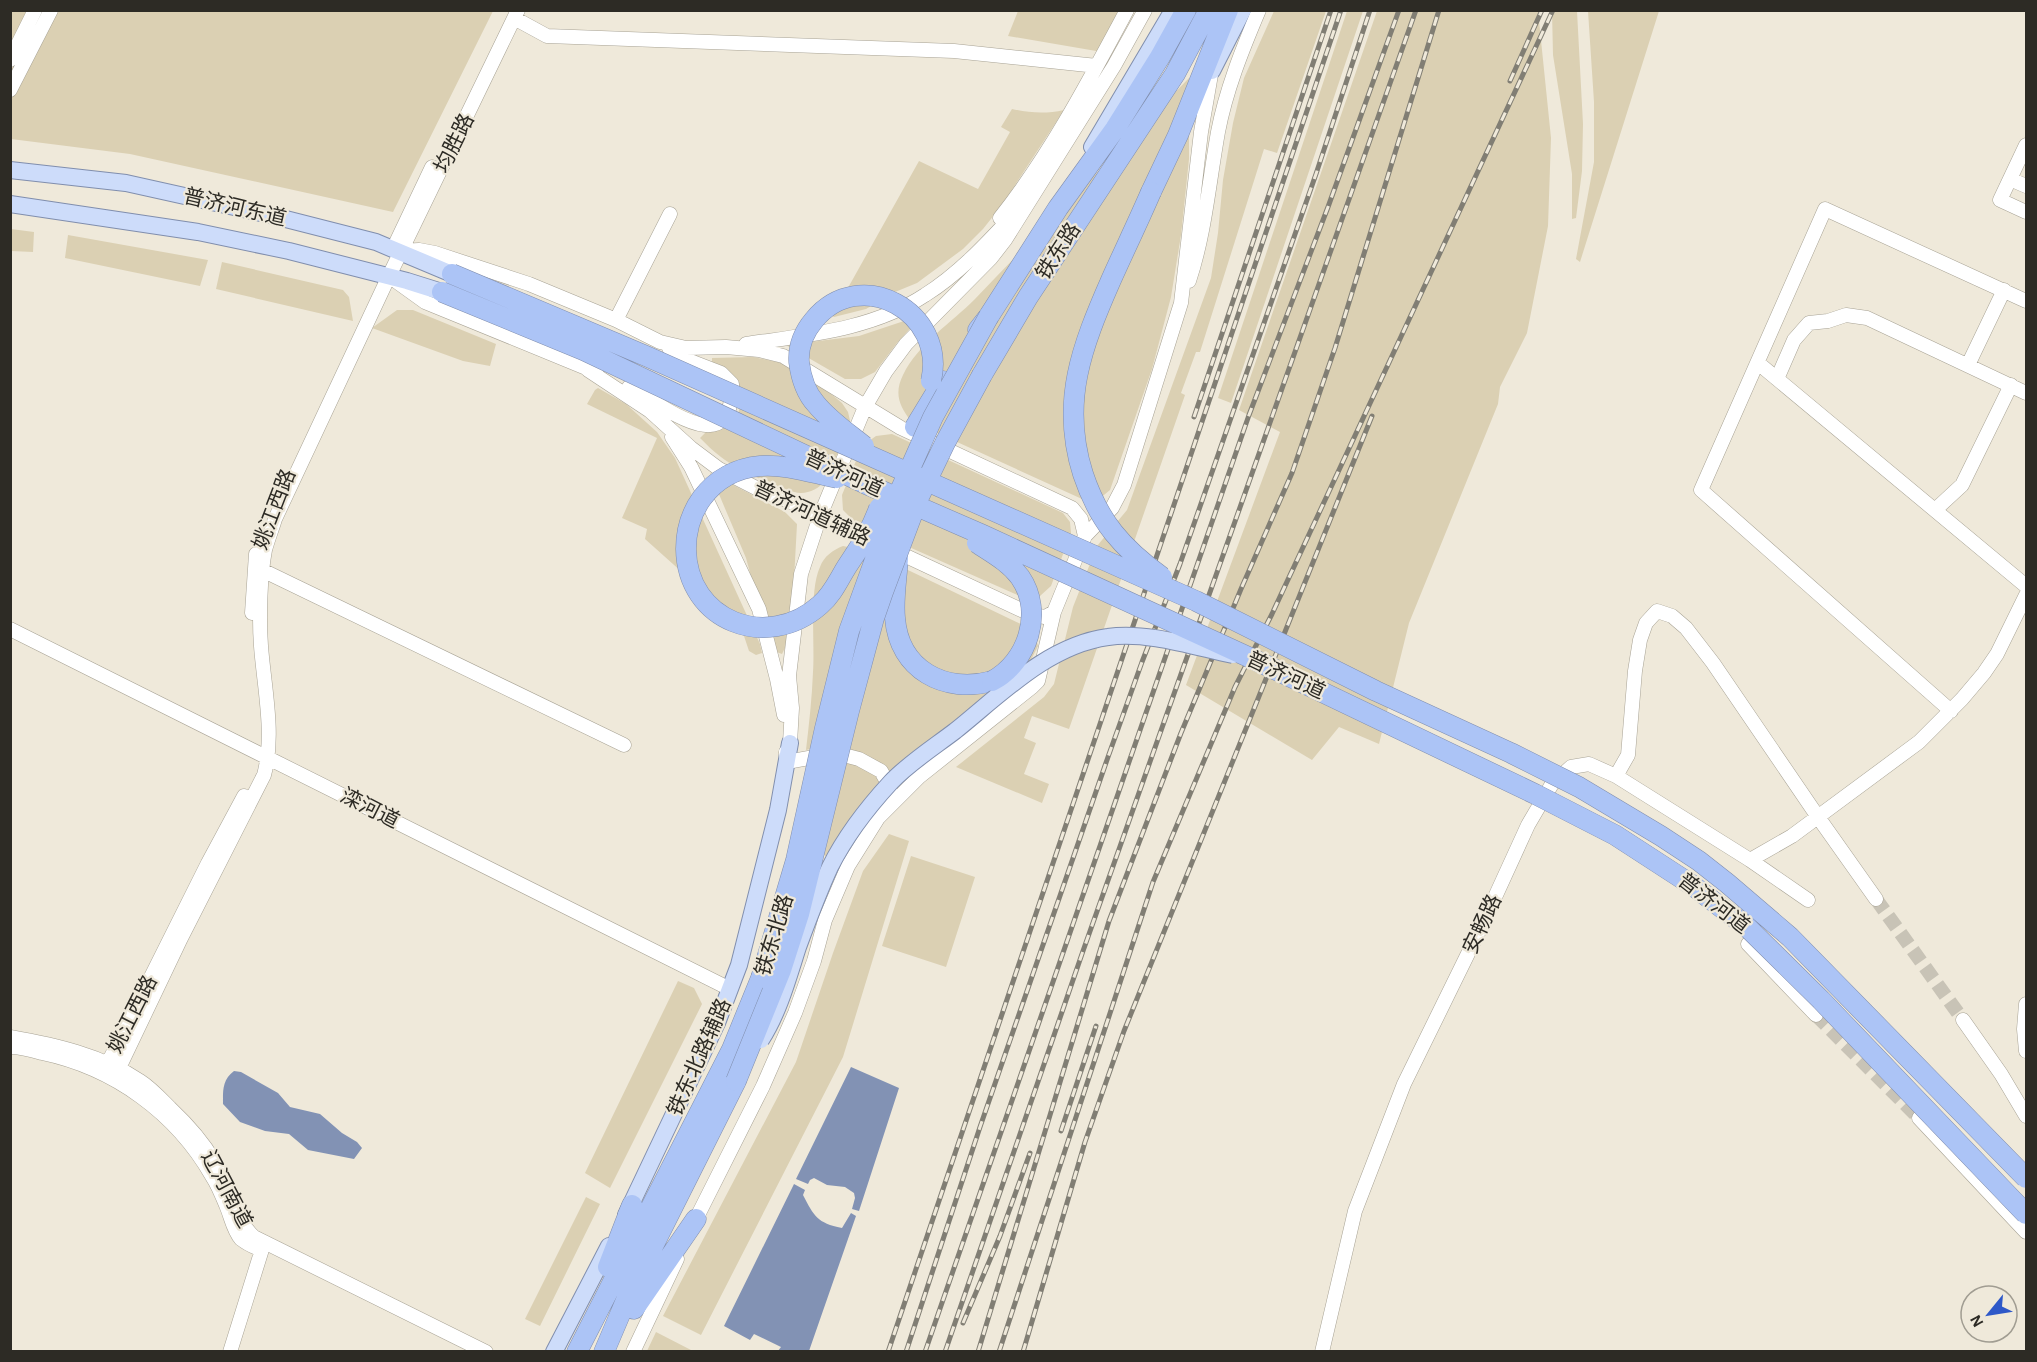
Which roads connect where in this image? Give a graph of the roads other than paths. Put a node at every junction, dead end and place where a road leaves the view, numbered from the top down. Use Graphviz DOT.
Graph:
graph roads {
  1 [pos="35,10"];
  2 [pos="51,10"];
  3 [pos="1127,10"];
  4 [pos="1145,10"];
  5 [pos="1173,10"];
  6 [pos="1186,10"];
  7 [pos="1209,10"];
  8 [pos="1228,10"];
  9 [pos="1243,10"];
  10 [pos="1260,10"];
  11 [pos="513,13"];
  12 [pos="1217,34"];
  13 [pos="10,60"];
  14 [pos="1097,66"];
  15 [pos="1211,73"];
  16 [pos="10,90"];
  17 [pos="1178,135"];
  18 [pos="2026,145"];
  19 [pos="10,170"];
  20 [pos="2010,179"];
  21 [pos="2026,186"];
  22 [pos="1036,190"];
  23 [pos="10,204"];
  24 [pos="1058,208"];
  25 [pos="2026,212"];
  26 [pos="670,214"];
  27 [pos="397,250"];
  28 [pos="964,265"];
  29 [pos="452,274"];
  30 [pos="385,275"];
  31 [pos="2004,290"];
  32 [pos="442,292"];
  33 [pos="2026,301"];
  34 [pos="1181,303"];
  35 [pos="989,316"];
  36 [pos="616,320"];
  37 [pos="660,342"];
  38 [pos="726,347"];
  39 [pos="1758,363"];
  40 [pos="1968,365"];
  41 [pos="588,370"];
  42 [pos="1777,379"];
  43 [pos="2011,385"];
  44 [pos="2026,393"];
  45 [pos="865,407"];
  46 [pos="661,422"];
  47 [pos="915,427"];
  48 [pos="884,462"];
  49 [pos="866,484"];
  50 [pos="900,491"];
  51 [pos="918,499"];
  52 [pos="1935,510"];
  53 [pos="820,516"];
  54 [pos="940,518"];
  55 [pos="872,528"];
  56 [pos="1085,536"];
  57 [pos="898,556"];
  58 [pos="264,571"];
  59 [pos="2026,586"];
  60 [pos="2026,595"];
  61 [pos="1196,601"];
  62 [pos="1054,612"];
  63 [pos="10,629"];
  64 [pos="849,631"];
  65 [pos="1255,660"];
  66 [pos="1951,711"];
  67 [pos="790,744"];
  68 [pos="624,745"];
  69 [pos="265,755"];
  70 [pos="787,762"];
  71 [pos="1616,776"];
  72 [pos="886,810"];
  73 [pos="1818,818"];
  74 [pos="1750,860"];
  75 [pos="1876,899"];
  76 [pos="1808,900"];
  77 [pos="1748,944"];
  78 [pos="730,989"];
  79 [pos="2026,1004"];
  80 [pos="1816,1015"];
  81 [pos="1964,1020"];
  82 [pos="10,1037"];
  83 [pos="10,1047"];
  84 [pos="2026,1051"];
  85 [pos="111,1069"];
  86 [pos="736,1081"];
  87 [pos="2026,1116"];
  88 [pos="1919,1118"];
  89 [pos="2026,1178"];
  90 [pos="632,1205"];
  91 [pos="2026,1214"];
  92 [pos="696,1219"];
  93 [pos="2026,1232"];
  94 [pos="262,1246"];
  95 [pos="230,1352"];
  96 [pos="466,1352"];
  97 [pos="486,1352"];
  98 [pos="554,1352"];
  99 [pos="577,1352"];
  100 [pos="605,1352"];
  101 [pos="633,1352"];
  102 [pos="1322,1352"];
  1 -- 13 [label="street"];
  2 -- 16 [label="street"];
  3 -- 14 [label="street"];
  4 -- 22 [label="street"];
  5 -- 24 [label="main road"];
  6 -- 24 [label="highway, 铁东路"];
  7 -- 51 [label="highway, 铁东路, bridge"];
  8 -- 12 [label="highway"];
  9 -- 15 [label="main road"];
  10 -- 34 [label="street"];
  11 -- 14 [label="street"];
  11 -- 27 [label="street, 均胜路"];
  12 -- 15 [label="street"];
  12 -- 17 [label="highway"];
  14 -- 28 [label="street"];
  15 -- 17 [label="main road"];
  15 -- 34 [label="street"];
  17 -- 61 [label="highway, bridge"];
  18 -- 20 [label="street"];
  19 -- 27 [label="main road, 普济河东道"];
  20 -- 21 [label="street"];
  20 -- 25 [label="street"];
  22 -- 28 [label="street"];
  22 -- 45 [label="street"];
  23 -- 30 [label="main road, 普济河东道"];
  24 -- 35 [label="highway, 铁东路"];
  26 -- 36 [label="street"];
  27 -- 29 [label="main road, 普济河东道"];
  27 -- 30 [label="street, 均胜路"];
  27 -- 36 [label="street, 普济河道辅路"];
  28 -- 38 [label="street"];
  29 -- 48 [label="highway, 普济河道, bridge"];
  30 -- 32 [label="main road, 普济河东道"];
  30 -- 41 [label="street, 普济河道辅路"];
  30 -- 58 [label="street, 姚江西路"];
  30 -- 69 [label="street, 姚江西路"];
  31 -- 33 [label="street"];
  31 -- 39 [label="street"];
  31 -- 40 [label="street"];
  32 -- 49 [label="highway, 普济河道, bridge"];
  34 -- 56 [label="street"];
  35 -- 47 [label="highway, bridge"];
  35 -- 50 [label="highway, 铁东路, bridge"];
  36 -- 37 [label="street, 普济河道辅路"];
  37 -- 38 [label="street, 普济河道辅路"];
  37 -- 41 [label="street, 普济河道辅路"];
  38 -- 45 [label="street, 普济河道辅路"];
  39 -- 42 [label="street"];
  39 -- 66 [label="street"];
  40 -- 42 [label="street"];
  40 -- 43 [label="street"];
  41 -- 46 [label="street, 普济河道辅路"];
  42 -- 52 [label="street"];
  43 -- 44 [label="street"];
  43 -- 52 [label="street"];
  45 -- 53 [label="street"];
  45 -- 56 [label="street, 普济河道辅路"];
  46 -- 53 [label="street, 普济河道辅路"];
  46 -- 70 [label="street"];
  47 -- 48 [label="highway, bridge"];
  47 -- 55 [label="highway, bridge"];
  48 -- 61 [label="highway, 普济河道, bridge"];
  49 -- 54 [label="highway, 普济河道, bridge"];
  49 -- 55 [label="highway, bridge"];
  50 -- 64 [label="highway, 铁东北路, bridge"];
  51 -- 57 [label="highway, 铁东北路, bridge"];
  52 -- 59 [label="street"];
  53 -- 62 [label="street, 普济河道辅路"];
  53 -- 67 [label="street"];
  54 -- 57 [label="highway, bridge"];
  54 -- 65 [label="highway, 普济河道, bridge"];
  55 -- 64 [label="highway, bridge"];
  56 -- 62 [label="street, 铁东北路"];
  57 -- 86 [label="highway, 铁东北路, bridge"];
  58 -- 68 [label="street"];
  58 -- 69 [label="street, 姚江西路"];
  60 -- 66 [label="street"];
  61 -- 89 [label="highway, 普济河道, bridge"];
  62 -- 72 [label="street, 铁东北路"];
  63 -- 69 [label="street, 滦河道"];
  64 -- 99 [label="highway, 铁东北路, bridge"];
  65 -- 86 [label="main road, bridge"];
  65 -- 91 [label="highway, 普济河道, bridge"];
  66 -- 73 [label="street"];
  67 -- 70 [label="main road, 铁东北路辅路"];
  69 -- 78 [label="street, 滦河道"];
  69 -- 85 [label="street, 姚江西路"];
  70 -- 72 [label="street"];
  70 -- 78 [label="main road, 铁东北路辅路"];
  71 -- 73 [label="street"];
  71 -- 74 [label="street, 安畅路"];
  71 -- 102 [label="street, 安畅路"];
  72 -- 92 [label="street, 铁东北路"];
  73 -- 74 [label="street"];
  73 -- 75 [label="street"];
  74 -- 76 [label="street, 安畅路"];
  77 -- 80 [label="street"];
  78 -- 90 [label="main road, 铁东北路辅路"];
  79 -- 84 [label="street"];
  81 -- 87 [label="street"];
  82 -- 85 [label="street, 辽河南道"];
  83 -- 85 [label="street, 辽河南道"];
  85 -- 94 [label="street, 辽河南道"];
  86 -- 100 [label="highway, 铁东北路"];
  88 -- 93 [label="street"];
  90 -- 98 [label="main road, 铁东北路辅路"];
  90 -- 99 [label="highway"];
  92 -- 100 [label="highway"];
  92 -- 101 [label="street"];
  94 -- 95 [label="street"];
  94 -- 96 [label="street, 辽河南道"];
  94 -- 97 [label="street, 辽河南道"];
}
